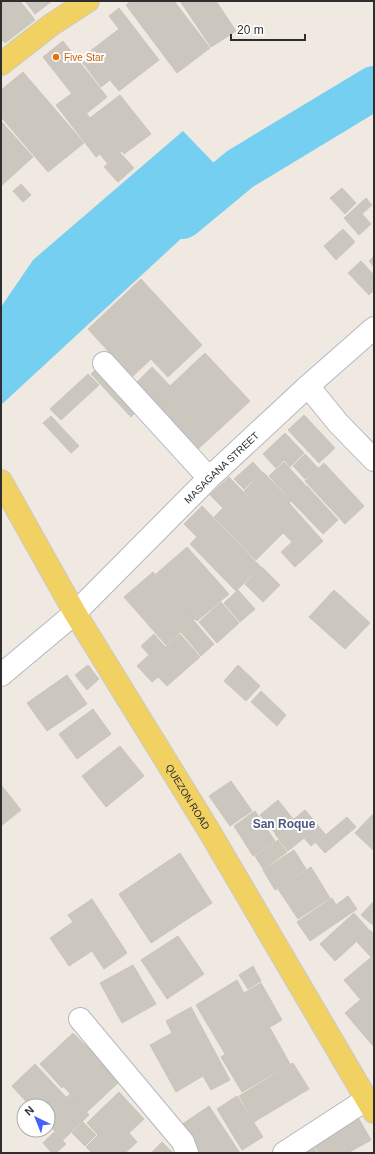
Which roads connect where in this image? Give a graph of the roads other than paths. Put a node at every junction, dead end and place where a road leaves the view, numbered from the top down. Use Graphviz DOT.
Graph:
graph roads {
  1 [pos="88,1"];
  2 [pos="1,64"];
  3 [pos="374,328"];
  4 [pos="104,363"];
  5 [pos="308,386"];
  6 [pos="374,460"];
  7 [pos="209,478"];
  8 [pos="1,481"];
  9 [pos="75,613"];
  10 [pos="1,675"];
  11 [pos="80,1019"];
  12 [pos="370,1106"];
  13 [pos="187,1153"];
  14 [pos="284,1153"];
  1 -- 2 [label="main road"];
  3 -- 5 [label="street, MASAGANA STREET"];
  4 -- 7 [label="street"];
  5 -- 6 [label="street"];
  5 -- 7 [label="street, MASAGANA STREET"];
  7 -- 9 [label="street, MASAGANA STREET"];
  8 -- 9 [label="main road, QUEZON ROAD"];
  9 -- 10 [label="street, MASAGANA STREET"];
  9 -- 12 [label="main road, QUEZON ROAD"];
  11 -- 13 [label="street"];
  12 -- 14 [label="street"];
}
